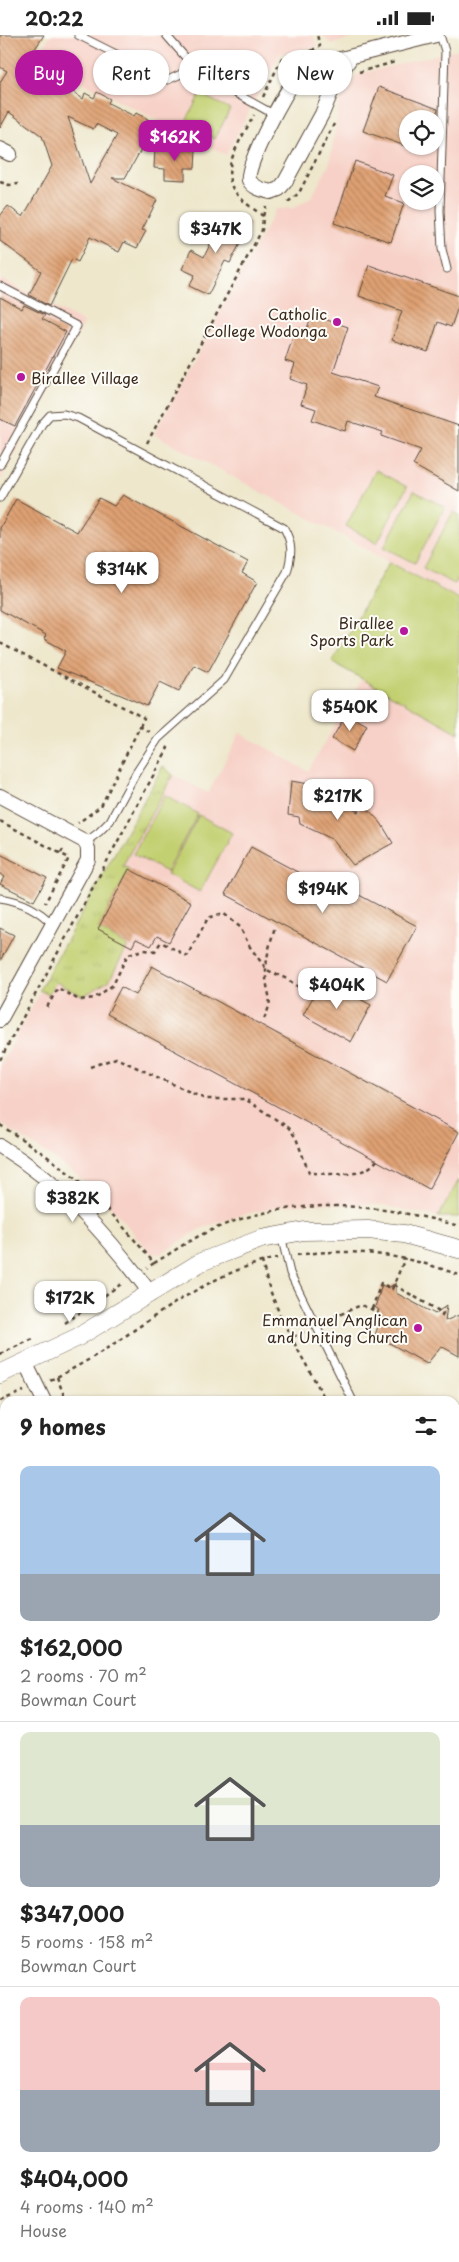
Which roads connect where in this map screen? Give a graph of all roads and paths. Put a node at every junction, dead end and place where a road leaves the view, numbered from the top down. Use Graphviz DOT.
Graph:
graph roads {
  1 [pos="78,35"];
  2 [pos="166,35"];
  3 [pos="440,35"];
  4 [pos="428,36"];
  5 [pos="314,49"];
  6 [pos="179,50"];
  7 [pos="352,57"];
  8 [pos="399,61"];
  9 [pos="354,73"];
  10 [pos="179,75"];
  11 [pos="238,95"];
  12 [pos="287,95"];
  13 [pos="330,95"];
  14 [pos="258,106"];
  15 [pos="275,115"];
  16 [pos="0,182"];
  17 [pos="18,184"];
  18 [pos="447,269"];
  19 [pos="0,286"];
  20 [pos="142,452"];
  21 [pos="0,465"];
  22 [pos="0,498"];
  23 [pos="0,643"];
  24 [pos="0,796"];
  25 [pos="0,821"];
  26 [pos="71,834"];
  27 [pos="86,842"];
  28 [pos="60,853"];
  29 [pos="0,898"];
  30 [pos="40,911"];
  31 [pos="52,924"];
  32 [pos="275,927"];
  33 [pos="267,970"];
  34 [pos="303,990"];
  35 [pos="47,1007"];
  36 [pos="264,1019"];
  37 [pos="0,1020"];
  38 [pos="90,1067"];
  39 [pos="0,1145"];
  40 [pos="377,1161"];
  41 [pos="281,1235"];
  42 [pos="459,1249"];
  43 [pos="286,1256"];
  44 [pos="404,1258"];
  45 [pos="262,1261"];
  46 [pos="459,1275"];
  47 [pos="124,1283"];
  48 [pos="394,1285"];
  49 [pos="151,1293"];
  50 [pos="372,1309"];
  51 [pos="378,1312"];
  52 [pos="440,1318"];
  53 [pos="316,1326"];
  54 [pos="58,1327"];
  55 [pos="293,1337"];
  56 [pos="35,1338"];
  57 [pos="0,1354"];
  58 [pos="25,1362"];
  59 [pos="0,1373"];
  60 [pos="57,1377"];
  61 [pos="36,1386"];
  62 [pos="12,1396"];
  63 [pos="41,1396"];
  64 [pos="64,1396"];
  65 [pos="323,1396"];
  66 [pos="351,1396"];
  1 -- 10 [label="lane"];
  2 -- 6 [label="lane"];
  3 -- 18 [label="lane"];
  4 -- 7 [label="street"];
  5 -- 14 [label="path"];
  8 -- 9 [label="path"];
  11 -- 14 [label="lane"];
  12 -- 15 [label="street"];
  13 -- 15 [label="street"];
  14 -- 15 [label="lane"];
  14 -- 20 [label="path"];
  16 -- 17 [label="path"];
  19 -- 21 [label="lane"];
  20 -- 22 [label="lane"];
  20 -- 27 [label="lane"];
  23 -- 26 [label="path"];
  24 -- 26 [label="street"];
  25 -- 28 [label="path"];
  26 -- 27 [label="street"];
  26 -- 28 [label="path"];
  27 -- 31 [label="street"];
  28 -- 30 [label="path"];
  29 -- 30 [label="lane"];
  30 -- 31 [label="lane"];
  31 -- 37 [label="street"];
  32 -- 33 [label="path"];
  33 -- 34 [label="path"];
  33 -- 35 [label="path"];
  33 -- 36 [label="path"];
  38 -- 40 [label="path"];
  39 -- 49 [label="street"];
  41 -- 42 [label="street"];
  41 -- 43 [label="lane"];
  41 -- 49 [label="street"];
  43 -- 44 [label="path"];
  43 -- 45 [label="path"];
  43 -- 53 [label="lane"];
  44 -- 46 [label="path"];
  44 -- 48 [label="path"];
  45 -- 55 [label="path"];
  45 -- 60 [label="path"];
  47 -- 54 [label="path"];
  48 -- 50 [label="path"];
  48 -- 52 [label="path"];
  49 -- 58 [label="street"];
  50 -- 51 [label="path"];
  50 -- 53 [label="path"];
  53 -- 55 [label="path"];
  53 -- 66 [label="lane"];
  55 -- 65 [label="path"];
  56 -- 57 [label="path"];
  58 -- 59 [label="street"];
  58 -- 61 [label="street"];
  60 -- 61 [label="path"];
  60 -- 64 [label="path"];
  61 -- 62 [label="path"];
  61 -- 63 [label="street"];
}
